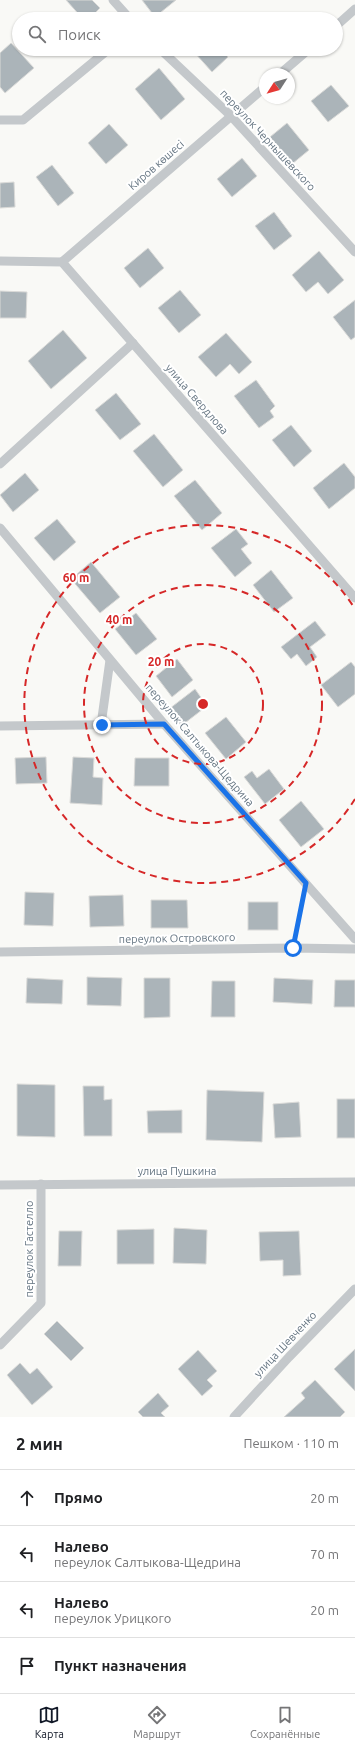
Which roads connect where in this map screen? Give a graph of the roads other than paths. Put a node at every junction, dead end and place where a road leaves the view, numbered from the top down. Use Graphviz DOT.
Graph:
graph roads {
  1 [pos="113,0"];
  2 [pos="355,10"];
  3 [pos="124,12"];
  4 [pos="343,20"];
  5 [pos="101,56"];
  6 [pos="167,56"];
  7 [pos="301,56"];
  8 [pos="287,68"];
  9 [pos="259,92"];
  10 [pos="231,116"];
  11 [pos="0,120"];
  12 [pos="355,252"];
  13 [pos="0,261"];
  14 [pos="62,262"];
  15 [pos="133,342"];
  16 [pos="0,464"];
  17 [pos="0,528"];
  18 [pos="355,598"];
  19 [pos="110,660"];
  20 [pos="164,724"];
  21 [pos="102,725"];
  22 [pos="0,726"];
  23 [pos="355,939"];
  24 [pos="355,950"];
  25 [pos="0,952"];
  26 [pos="355,1182"];
  27 [pos="41,1184"];
  28 [pos="0,1185"];
  29 [pos="355,1289"];
  30 [pos="0,1345"];
  31 [pos="234,1417"];
  1 -- 3 [label="lane"];
  2 -- 4 [label="lane"];
  5 -- 11 [label="lane"];
  6 -- 10 [label="lane, переулок Чернышевского"];
  7 -- 8 [label="lane"];
  9 -- 10 [label="lane, Киров көшесі"];
  10 -- 12 [label="lane, переулок Чернышевского"];
  10 -- 14 [label="lane, Киров көшесі"];
  13 -- 14 [label="lane"];
  14 -- 15 [label="lane, улица Свердлова"];
  15 -- 16 [label="lane"];
  15 -- 18 [label="lane, улица Свердлова"];
  17 -- 19 [label="lane, переулок Салтыкова-Щедрина"];
  19 -- 20 [label="lane, переулок Салтыкова-Щедрина"];
  19 -- 21 [label="lane"];
  20 -- 21 [label="lane"];
  20 -- 23 [label="lane, переулок Салтыкова-Щедрина"];
  21 -- 22 [label="lane"];
  24 -- 25 [label="lane, переулок Островского"];
  26 -- 27 [label="lane, улица Пушкина"];
  27 -- 28 [label="lane, улица Пушкина"];
  27 -- 30 [label="lane, переулок Гастелло"];
  29 -- 31 [label="lane, улица Шевченко"];
}
